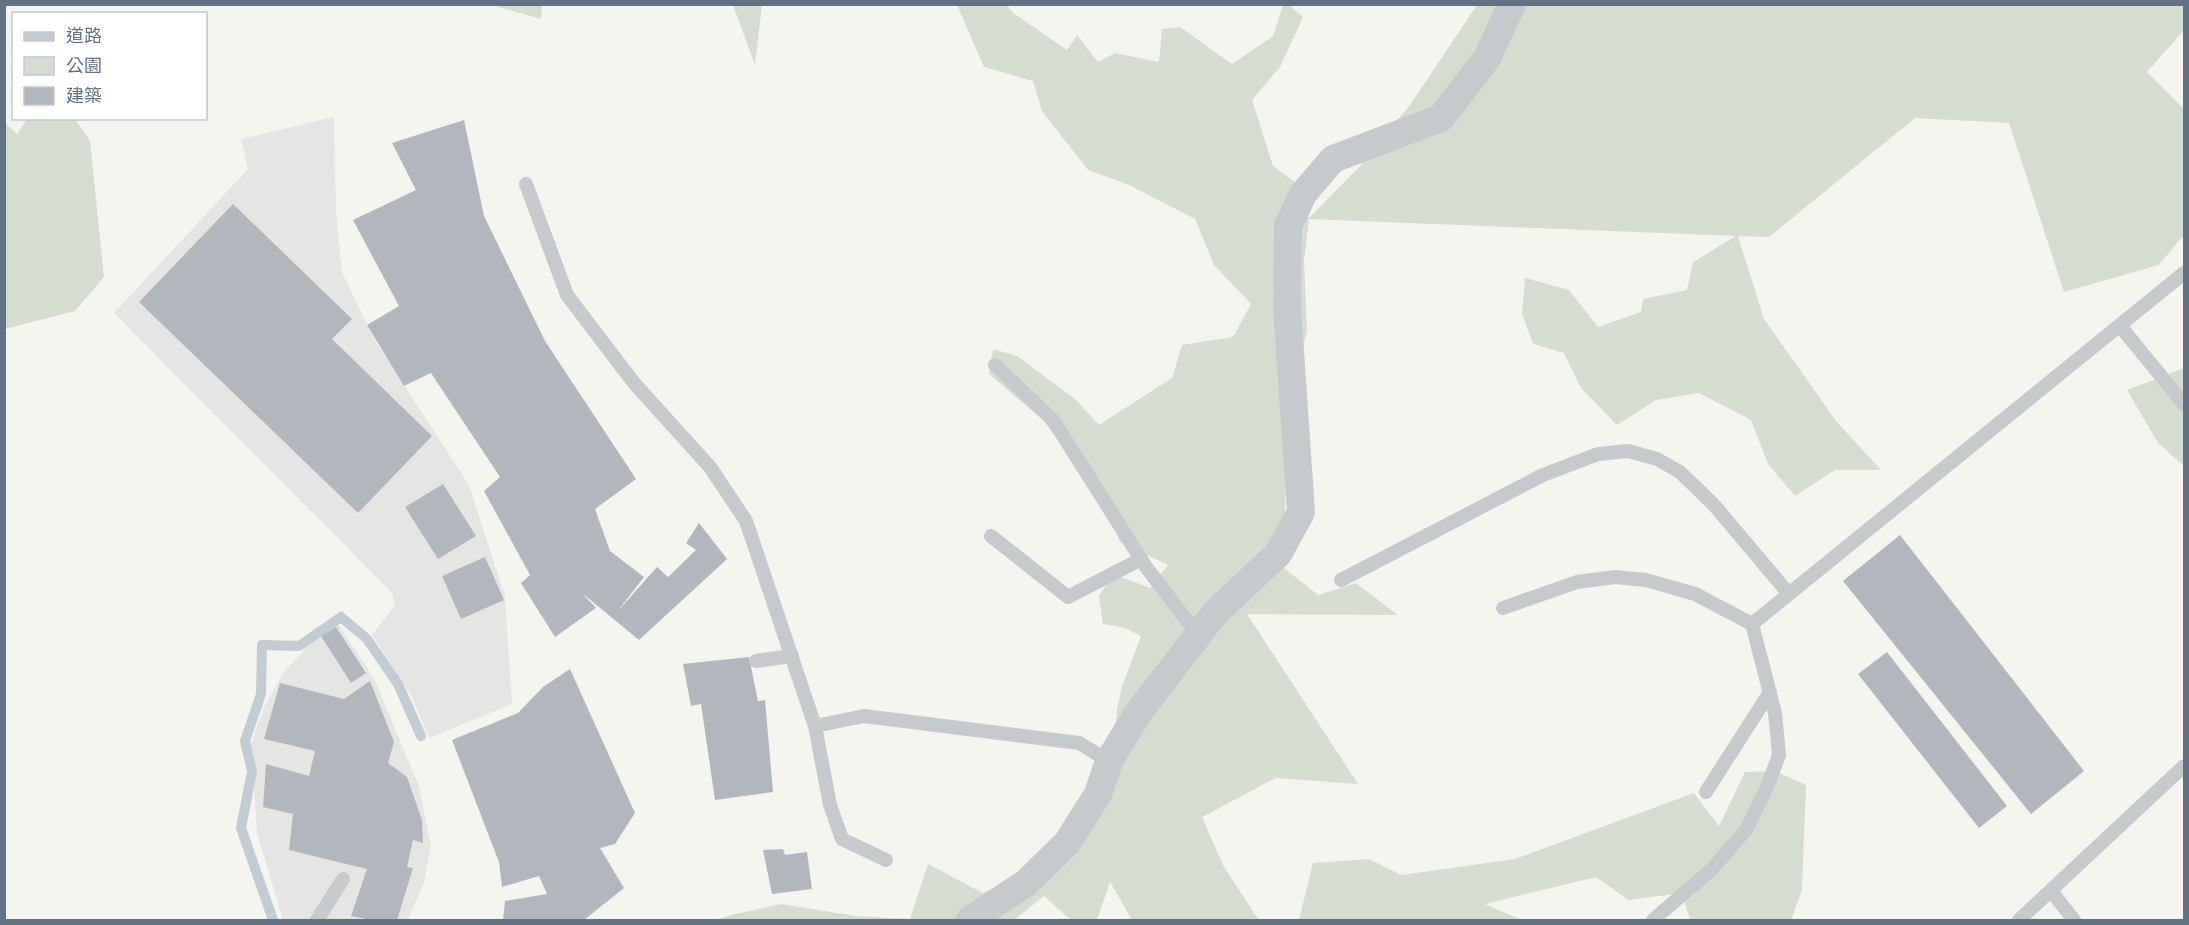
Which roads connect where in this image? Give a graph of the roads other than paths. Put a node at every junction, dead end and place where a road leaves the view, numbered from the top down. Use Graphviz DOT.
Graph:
graph roads {
  1 [pos="1512,4"];
  2 [pos="526,184"];
  3 [pos="2184,273"];
  4 [pos="2120,326"];
  5 [pos="995,365"];
  6 [pos="2184,404"];
  7 [pos="991,536"];
  8 [pos="1141,559"];
  9 [pos="1341,580"];
  10 [pos="1789,594"];
  11 [pos="1503,608"];
  12 [pos="1752,624"];
  13 [pos="1198,635"];
  14 [pos="792,656"];
  15 [pos="756,661"];
  16 [pos="1770,692"];
  17 [pos="815,726"];
  18 [pos="1109,761"];
  19 [pos="2184,766"];
  20 [pos="1706,792"];
  21 [pos="886,860"];
  22 [pos="343,879"];
  23 [pos="2051,891"];
  24 [pos="317,921"];
  25 [pos="970,921"];
  26 [pos="1653,921"];
  27 [pos="2019,921"];
  28 [pos="2074,921"];
  1 -- 13 [label="street"];
  2 -- 14 [label="lane"];
  3 -- 4 [label="lane"];
  4 -- 6 [label="lane"];
  4 -- 10 [label="lane"];
  5 -- 8 [label="lane"];
  7 -- 8 [label="lane"];
  8 -- 13 [label="lane"];
  9 -- 10 [label="lane"];
  10 -- 12 [label="lane"];
  11 -- 12 [label="lane"];
  12 -- 16 [label="lane"];
  13 -- 18 [label="street"];
  14 -- 15 [label="lane"];
  14 -- 17 [label="lane"];
  16 -- 20 [label="lane"];
  16 -- 26 [label="lane"];
  17 -- 18 [label="lane"];
  17 -- 21 [label="lane"];
  18 -- 25 [label="street"];
  19 -- 23 [label="lane"];
  22 -- 24 [label="lane"];
  23 -- 27 [label="lane"];
  23 -- 28 [label="lane"];
}
